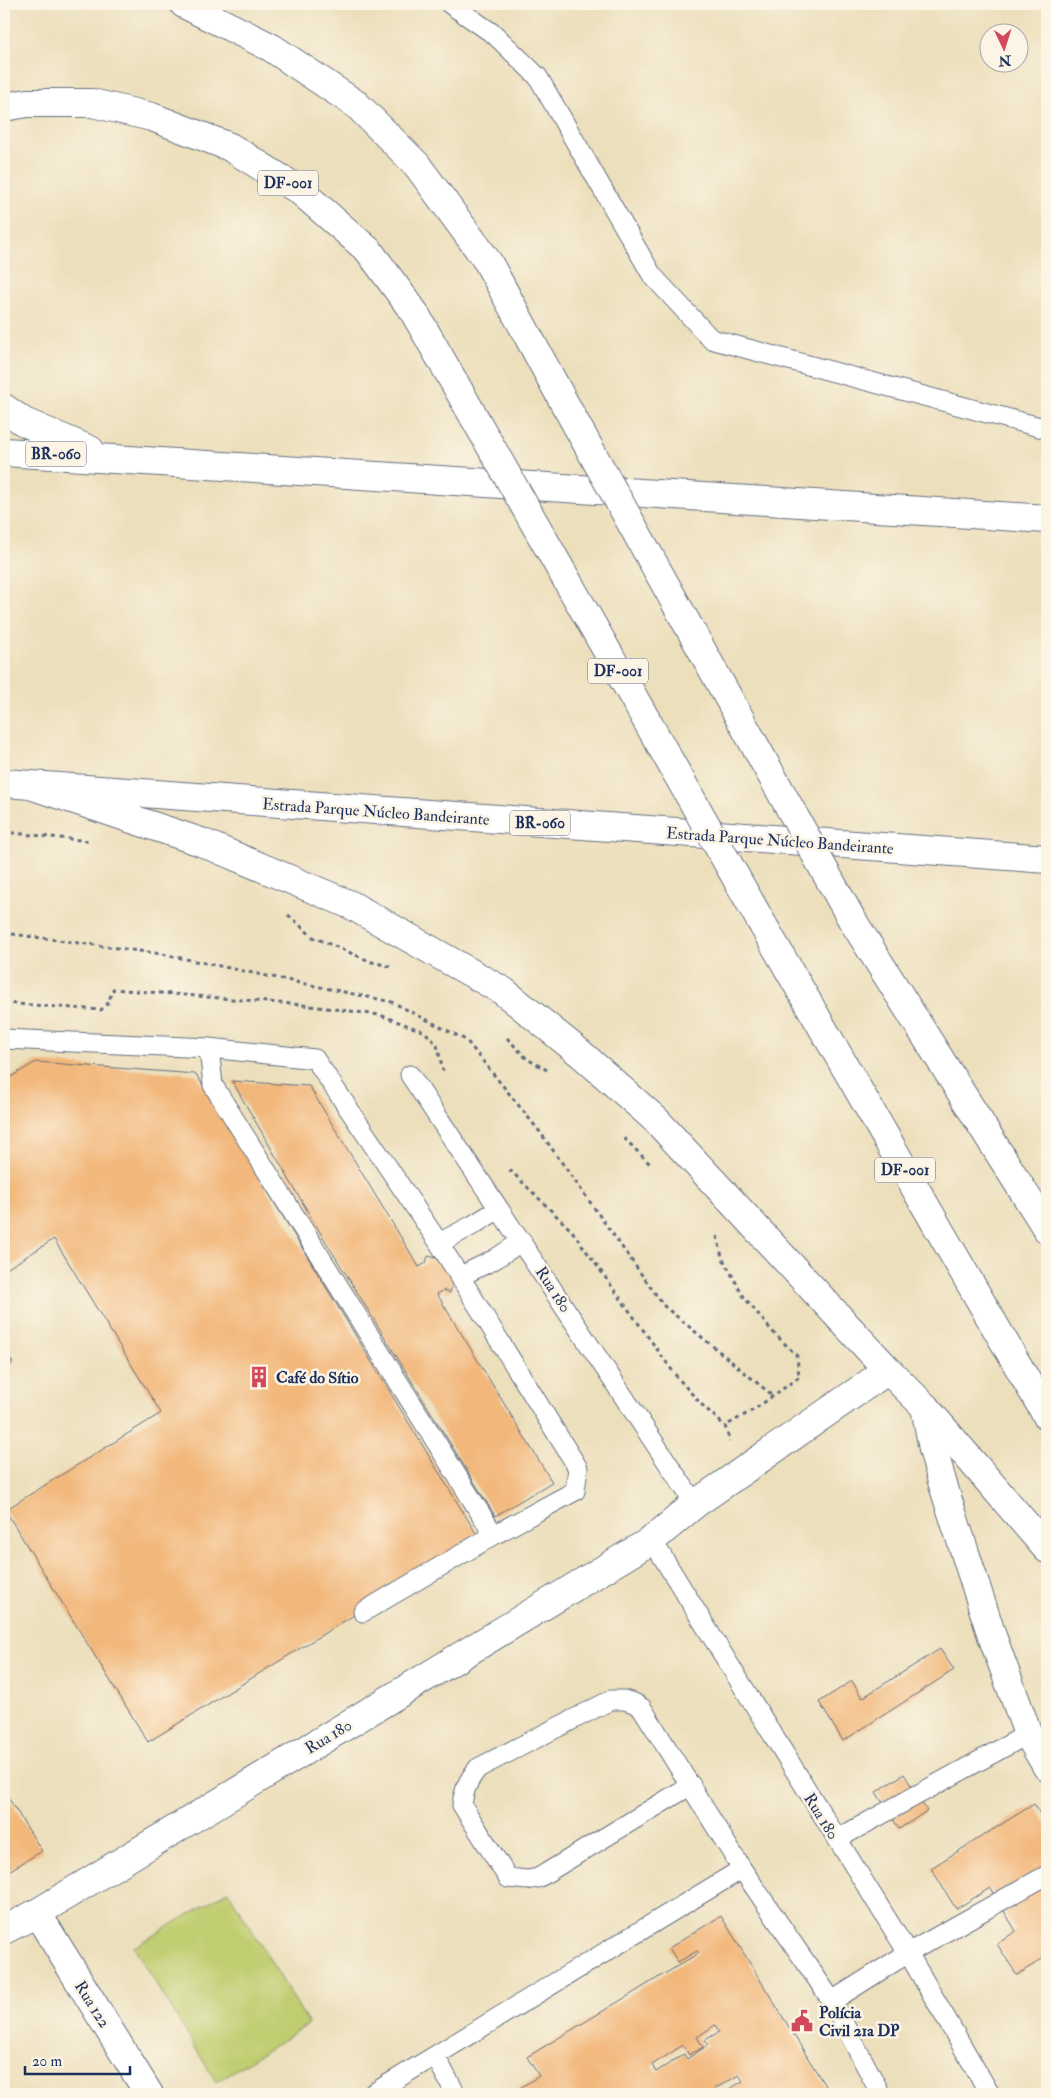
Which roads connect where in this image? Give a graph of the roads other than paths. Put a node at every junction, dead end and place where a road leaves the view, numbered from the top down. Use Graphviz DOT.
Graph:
graph roads {
  1 [pos="184,4"];
  2 [pos="450,4"];
  3 [pos="4,108"];
  4 [pos="4,408"];
  5 [pos="1047,429"];
  6 [pos="4,452"];
  7 [pos="107,457"];
  8 [pos="1047,519"];
  9 [pos="4,783"];
  10 [pos="33,786"];
  11 [pos="1047,860"];
  12 [pos="4,1039"];
  13 [pos="209,1048"];
  14 [pos="410,1074"];
  15 [pos="499,1209"];
  16 [pos="1047,1228"];
  17 [pos="522,1242"];
  18 [pos="438,1243"];
  19 [pos="459,1277"];
  20 [pos="888,1370"];
  21 [pos="925,1407"];
  22 [pos="1047,1416"];
  23 [pos="695,1504"];
  24 [pos="494,1535"];
  25 [pos="652,1540"];
  26 [pos="1047,1549"];
  27 [pos="363,1612"];
  28 [pos="1028,1734"];
  29 [pos="1047,1767"];
  30 [pos="691,1785"];
  31 [pos="837,1839"];
  32 [pos="742,1869"];
  33 [pos="1047,1874"];
  34 [pos="37,1913"];
  35 [pos="4,1930"];
  36 [pos="908,1953"];
  37 [pos="832,2001"];
  38 [pos="434,2056"];
  39 [pos="878,2089"];
  40 [pos="149,2094"];
  41 [pos="372,2094"];
  42 [pos="456,2094"];
  43 [pos="990,2094"];
  1 -- 16 [label="main road, bridge"];
  2 -- 5 [label="lane"];
  3 -- 22 [label="main road, DF-001, bridge"];
  4 -- 7 [label="main road"];
  6 -- 7 [label="main road, BR-060"];
  7 -- 8 [label="main road, BR-060"];
  9 -- 10 [label="main road, Estrada Parque Núcleo Bandeirante / BR-060"];
  10 -- 11 [label="main road, Estrada Parque Núcleo Bandeirante / BR-060"];
  10 -- 20 [label="main road"];
  12 -- 13 [label="lane"];
  13 -- 18 [label="lane"];
  13 -- 24 [label="lane"];
  14 -- 15 [label="lane, Rua 180"];
  15 -- 17 [label="lane, Rua 180"];
  15 -- 18 [label="lane"];
  17 -- 19 [label="lane"];
  17 -- 23 [label="lane, Rua 180"];
  18 -- 19 [label="lane"];
  19 -- 24 [label="lane"];
  20 -- 21 [label="main road"];
  20 -- 23 [label="main road, Rua 180"];
  21 -- 26 [label="main road"];
  21 -- 28 [label="main road"];
  23 -- 25 [label="main road, Rua 180"];
  24 -- 27 [label="lane"];
  25 -- 31 [label="lane, Rua 180"];
  25 -- 34 [label="main road, Rua 180"];
  28 -- 29 [label="main road"];
  28 -- 31 [label="lane"];
  30 -- 30 [label="lane"];
  30 -- 32 [label="lane"];
  31 -- 36 [label="lane, Rua 180"];
  32 -- 37 [label="lane"];
  32 -- 38 [label="lane"];
  33 -- 36 [label="lane"];
  34 -- 35 [label="main road, Rua 180"];
  34 -- 40 [label="main road, Rua 122"];
  36 -- 37 [label="lane"];
  36 -- 43 [label="lane, Rua 180"];
  37 -- 39 [label="lane"];
  38 -- 41 [label="lane"];
  38 -- 42 [label="lane"];
}
